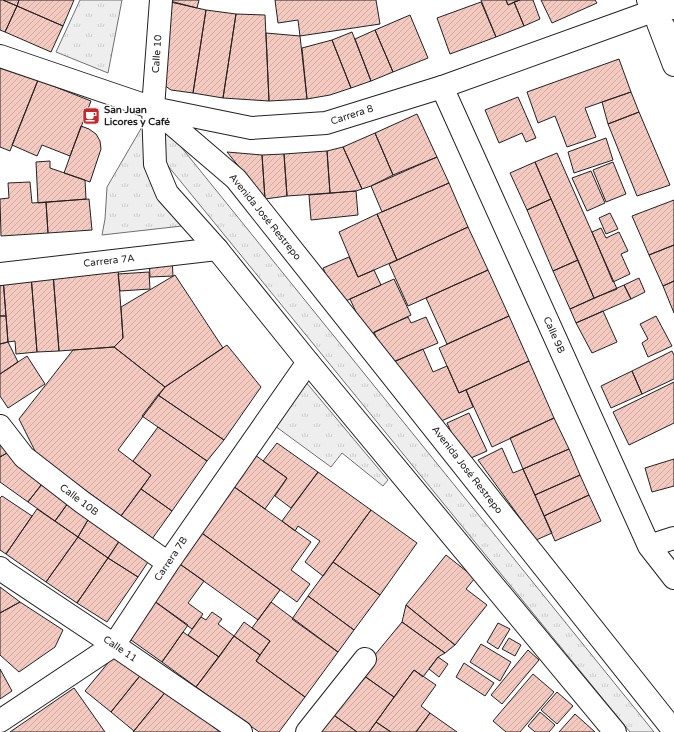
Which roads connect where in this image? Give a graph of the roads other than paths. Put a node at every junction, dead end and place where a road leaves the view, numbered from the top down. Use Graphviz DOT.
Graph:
graph roads {
  1 [pos="161,0"];
  2 [pos="658,6"];
  3 [pos="674,42"];
  4 [pos="0,56"];
  5 [pos="674,65"];
  6 [pos="442,87"];
  7 [pos="153,108"];
  8 [pos="217,249"];
  9 [pos="0,274"];
  10 [pos="308,362"];
  11 [pos="0,426"];
  12 [pos="674,538"];
  13 [pos="649,546"];
  14 [pos="168,563"];
  15 [pos="0,568"];
  16 [pos="674,578"];
  17 [pos="114,645"];
  18 [pos="364,659"];
  19 [pos="0,721"];
  20 [pos="674,731"];
  21 [pos="240,732"];
  22 [pos="307,732"];
  23 [pos="615,732"];
  1 -- 7 [label="street, Calle 10"];
  2 -- 3 [label="street"];
  2 -- 5 [label="street"];
  2 -- 6 [label="street, Carrera 8"];
  4 -- 7 [label="street, Carrera 8"];
  6 -- 7 [label="street, Carrera 8"];
  6 -- 13 [label="street, Calle 9B"];
  7 -- 8 [label="street"];
  7 -- 20 [label="street, Avenida José Restrepo"];
  8 -- 9 [label="street, Carrera 7A"];
  8 -- 10 [label="street"];
  10 -- 14 [label="street, Carrera 7B"];
  10 -- 23 [label="street"];
  11 -- 14 [label="street, Calle 10B"];
  12 -- 13 [label="street"];
  13 -- 16 [label="street, Calle 9B"];
  14 -- 17 [label="street, Carrera 7B"];
  15 -- 17 [label="street, Calle 11"];
  17 -- 19 [label="street, Carrera 7B"];
  17 -- 21 [label="street, Calle 11"];
  18 -- 22 [label="street"];
}
